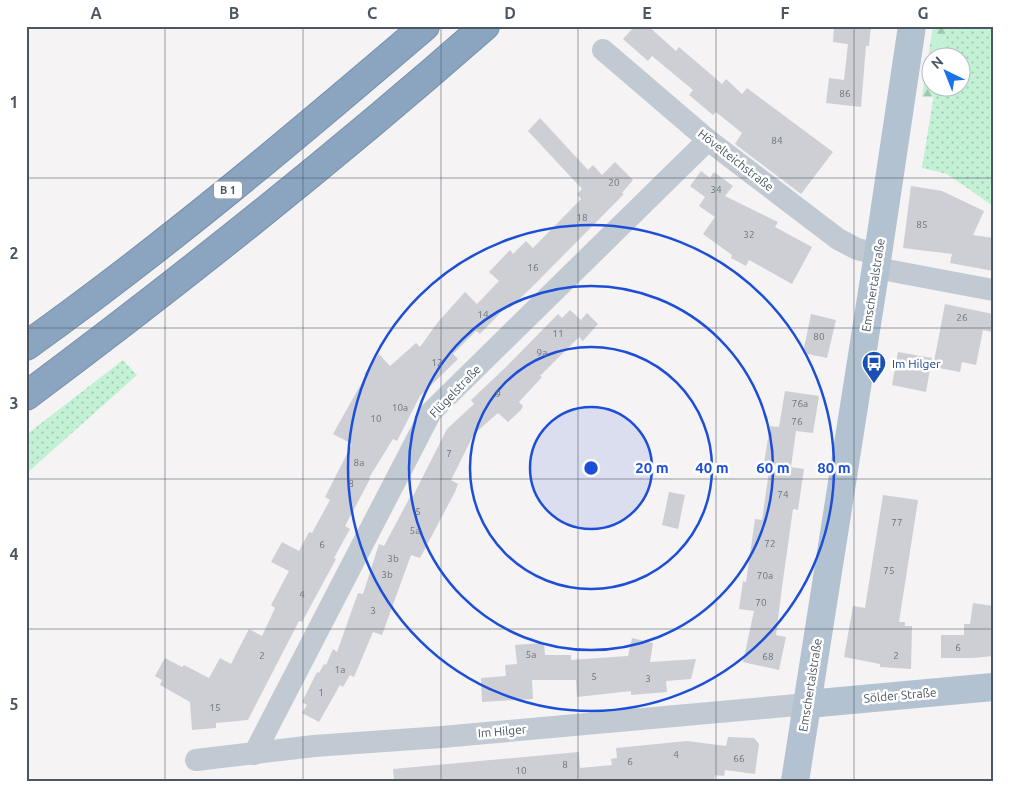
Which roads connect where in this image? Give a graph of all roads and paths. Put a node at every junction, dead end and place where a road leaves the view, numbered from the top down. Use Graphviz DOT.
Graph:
graph roads {
  1 [pos="425,26"];
  2 [pos="485,26"];
  3 [pos="912,26"];
  4 [pos="603,50"];
  5 [pos="708,140"];
  6 [pos="877,261"];
  7 [pos="993,290"];
  8 [pos="26,346"];
  9 [pos="26,396"];
  10 [pos="993,687"];
  11 [pos="808,704"];
  12 [pos="254,754"];
  13 [pos="196,760"];
  14 [pos="795,781"];
  1 -- 8 [label="highway, B 1"];
  2 -- 9 [label="highway"];
  3 -- 6 [label="main road, Emschertalstraße"];
  4 -- 5 [label="street, Hövelteichstraße"];
  5 -- 6 [label="street, Hövelteichstraße"];
  5 -- 12 [label="street, Flügelstraße"];
  6 -- 7 [label="street, Hövelteichstraße"];
  6 -- 11 [label="main road, Emschertalstraße"];
  10 -- 11 [label="main road, Sölder Straße"];
  11 -- 12 [label="street, Im Hilger"];
  11 -- 14 [label="main road, Emschertalstraße"];
  12 -- 13 [label="street, Im Hilger"];
}
